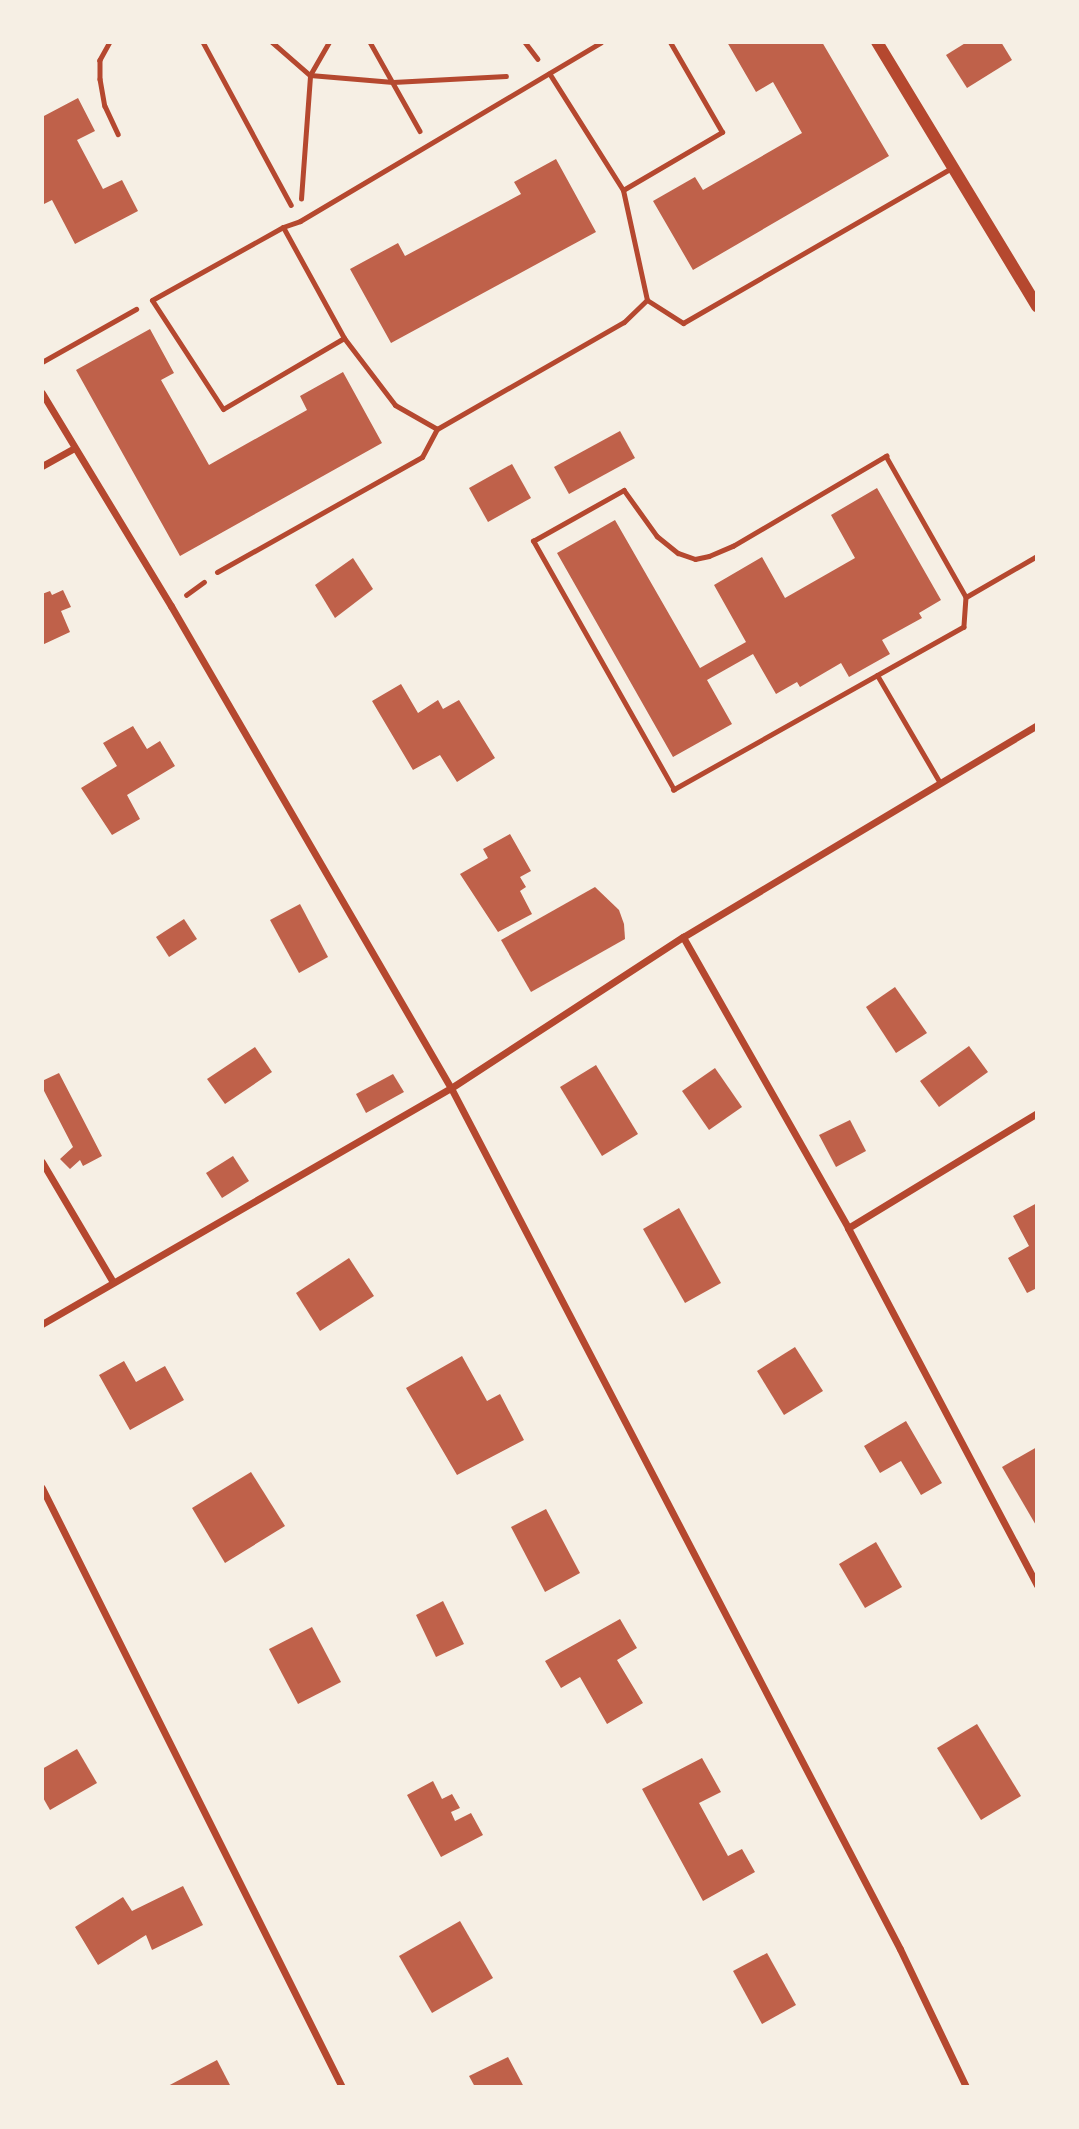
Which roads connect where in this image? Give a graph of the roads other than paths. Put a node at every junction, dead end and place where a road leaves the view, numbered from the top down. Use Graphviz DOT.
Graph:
graph roads {
  1 [pos="601,42"];
  2 [pos="670,42"];
  3 [pos="877,42"];
  4 [pos="549,73"];
  5 [pos="952,168"];
  6 [pos="622,190"];
  7 [pos="283,227"];
  8 [pos="647,300"];
  9 [pos="1037,306"];
  10 [pos="344,338"];
  11 [pos="42,393"];
  12 [pos="437,429"];
  13 [pos="74,448"];
  14 [pos="42,466"];
  15 [pos="217,572"];
  16 [pos="877,675"];
  17 [pos="1037,725"];
  18 [pos="940,783"];
  19 [pos="683,937"];
  20 [pos="451,1088"];
  21 [pos="1037,1113"];
  22 [pos="42,1162"];
  23 [pos="848,1228"];
  24 [pos="113,1282"];
  25 [pos="42,1324"];
  26 [pos="42,1488"];
  27 [pos="1037,1586"];
  28 [pos="342,2087"];
  29 [pos="966,2087"];
  1 -- 4 [label="lane"];
  2 -- 6 [label="lane"];
  3 -- 5 [label="street"];
  4 -- 6 [label="lane"];
  4 -- 7 [label="lane"];
  5 -- 8 [label="lane"];
  5 -- 9 [label="street"];
  6 -- 8 [label="lane"];
  7 -- 10 [label="lane"];
  7 -- 10 [label="lane"];
  8 -- 12 [label="lane"];
  10 -- 12 [label="lane"];
  11 -- 13 [label="street"];
  12 -- 15 [label="lane"];
  13 -- 14 [label="street"];
  13 -- 20 [label="street"];
  16 -- 18 [label="lane"];
  17 -- 18 [label="street"];
  18 -- 19 [label="street"];
  19 -- 20 [label="street"];
  19 -- 23 [label="street"];
  20 -- 24 [label="street"];
  20 -- 29 [label="street"];
  21 -- 23 [label="street"];
  22 -- 24 [label="street"];
  23 -- 27 [label="street"];
  24 -- 25 [label="street"];
  26 -- 28 [label="street"];
}
